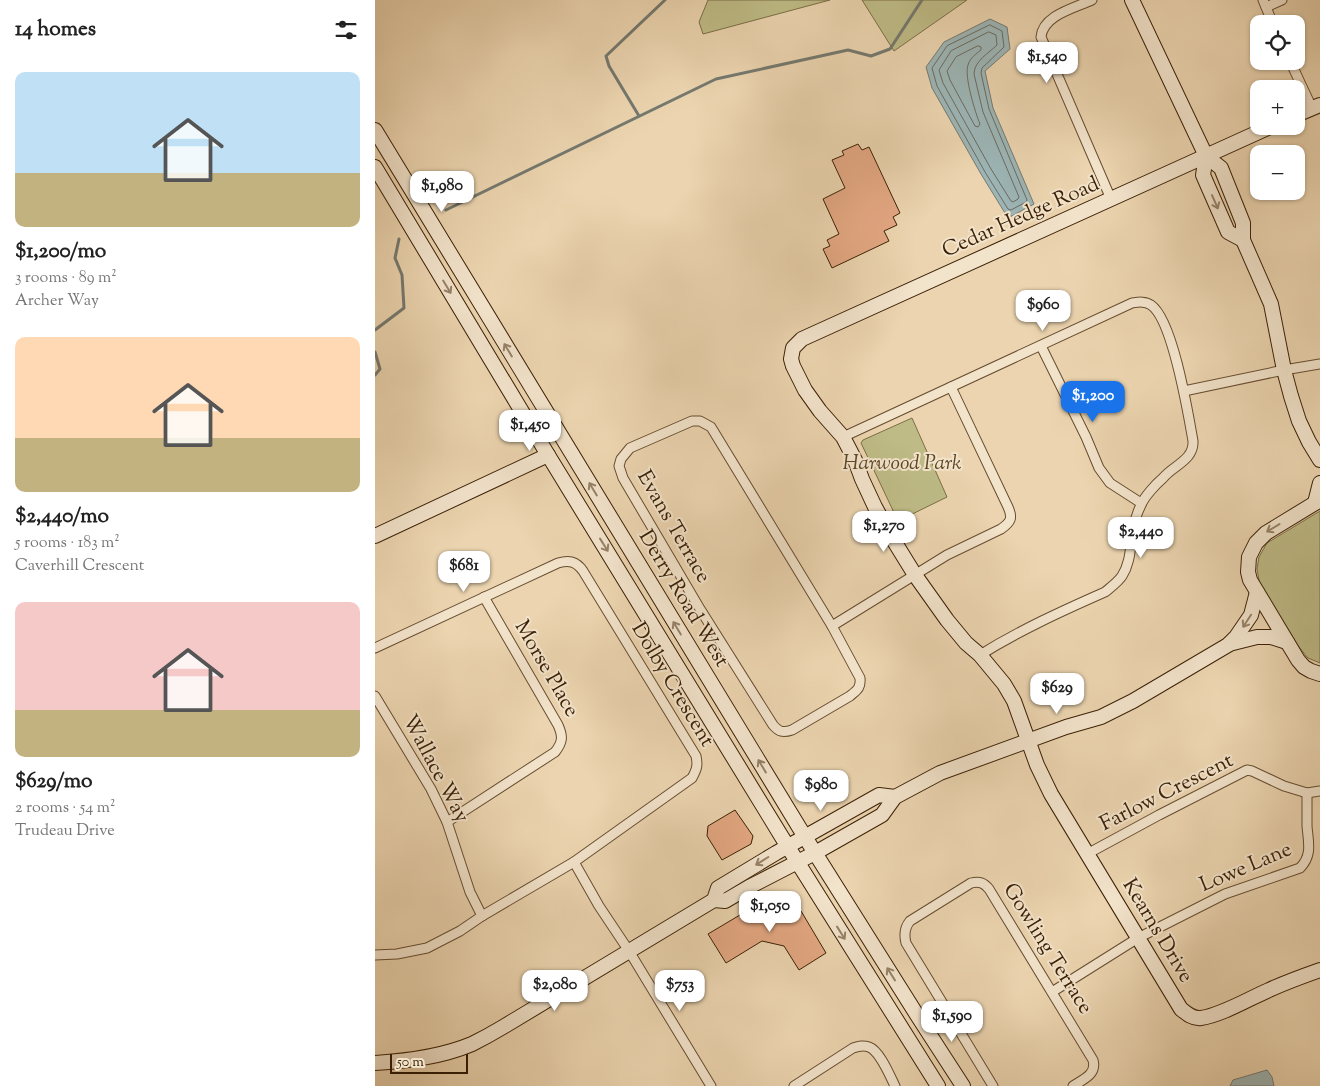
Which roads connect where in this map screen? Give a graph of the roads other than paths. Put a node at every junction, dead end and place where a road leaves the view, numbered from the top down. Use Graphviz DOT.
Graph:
graph roads {
  1 [pos="1092,0"];
  2 [pos="1132,0"];
  3 [pos="1282,0"];
  4 [pos="1264,4"];
  5 [pos="1295,70"];
  6 [pos="1316,106"];
  7 [pos="375,130"];
  8 [pos="1252,135"];
  9 [pos="1205,156"];
  10 [pos="375,167"];
  11 [pos="1111,199"];
  12 [pos="1243,240"];
  13 [pos="1041,346"];
  14 [pos="792,351"];
  15 [pos="1320,364"];
  16 [pos="1284,370"];
  17 [pos="951,387"];
  18 [pos="1184,391"];
  19 [pos="843,437"];
  20 [pos="548,455"];
  21 [pos="1319,459"];
  22 [pos="1320,475"];
  23 [pos="1320,484"];
  24 [pos="1318,502"];
  25 [pos="1141,503"];
  26 [pos="375,536"];
  27 [pos="915,575"];
  28 [pos="1257,592"];
  29 [pos="484,597"];
  30 [pos="832,626"];
  31 [pos="1287,642"];
  32 [pos="1228,645"];
  33 [pos="375,648"];
  34 [pos="980,655"];
  35 [pos="1320,674"];
  36 [pos="375,696"];
  37 [pos="1029,741"];
  38 [pos="1320,792"];
  39 [pos="1307,793"];
  40 [pos="895,798"];
  41 [pos="447,822"];
  42 [pos="805,837"];
  43 [pos="788,847"];
  44 [pos="815,853"];
  45 [pos="1087,854"];
  46 [pos="574,862"];
  47 [pos="797,862"];
  48 [pos="714,900"];
  49 [pos="482,916"];
  50 [pos="1138,938"];
  51 [pos="629,951"];
  52 [pos="375,955"];
  53 [pos="1320,970"];
  54 [pos="1051,992"];
  55 [pos="375,1063"];
  56 [pos="711,1086"];
  57 [pos="794,1086"];
  58 [pos="895,1086"];
  59 [pos="938,1086"];
  60 [pos="963,1086"];
  61 [pos="993,1086"];
  62 [pos="1073,1086"];
  1 -- 11 [label="street"];
  2 -- 9 [label="street"];
  3 -- 4 [label="street"];
  5 -- 6 [label="street"];
  42 -- 7 [label="street, Derry Road West, one-way"];
  8 -- 9 [label="street, Cedar Hedge Road"];
  9 -- 11 [label="street, Cedar Hedge Road"];
  9 -- 12 [label="street"];
  9 -- 12 [label="street, one-way"];
  10 -- 20 [label="street, Derry Road West, one-way"];
  11 -- 14 [label="street, Cedar Hedge Road"];
  12 -- 16 [label="street"];
  13 -- 17 [label="street"];
  13 -- 18 [label="street"];
  13 -- 25 [label="street"];
  14 -- 19 [label="street, Kearns Drive"];
  15 -- 16 [label="street"];
  16 -- 18 [label="street"];
  16 -- 21 [label="street"];
  17 -- 19 [label="street"];
  17 -- 27 [label="street"];
  18 -- 25 [label="street"];
  19 -- 27 [label="street, Kearns Drive"];
  20 -- 26 [label="street"];
  20 -- 43 [label="street, Derry Road West, one-way"];
  21 -- 22 [label="street"];
  23 -- 24 [label="street"];
  24 -- 28 [label="street, one-way"];
  25 -- 34 [label="street"];
  27 -- 30 [label="street"];
  27 -- 34 [label="street, Kearns Drive"];
  28 -- 31 [label="street"];
  28 -- 32 [label="street, one-way"];
  29 -- 33 [label="street, Dolby Crescent"];
  29 -- 41 [label="street, Morse Place"];
  29 -- 46 [label="street, Dolby Crescent"];
  30 -- 30 [label="street, Evans Terrace"];
  31 -- 32 [label="street"];
  31 -- 35 [label="street"];
  32 -- 37 [label="street"];
  34 -- 37 [label="street, Kearns Drive"];
  36 -- 41 [label="street, Wallace Way"];
  37 -- 40 [label="street"];
  37 -- 45 [label="street, Kearns Drive"];
  38 -- 39 [label="street, Farlow Crescent"];
  39 -- 45 [label="street, Farlow Crescent"];
  39 -- 50 [label="street, Lowe Lane"];
  40 -- 42 [label="street"];
  40 -- 44 [label="street"];
  41 -- 49 [label="street, Wallace Way"];
  42 -- 43 [label="street"];
  42 -- 44 [label="street, Derry Road West"];
  43 -- 47 [label="street, Derry Road West"];
  43 -- 48 [label="street, one-way"];
  44 -- 47 [label="street"];
  60 -- 44 [label="street, Derry Road West, one-way"];
  45 -- 50 [label="street, Kearns Drive"];
  46 -- 49 [label="street, Dolby Crescent"];
  46 -- 51 [label="street"];
  47 -- 48 [label="street"];
  47 -- 59 [label="street, Derry Road West, one-way"];
  48 -- 51 [label="street"];
  49 -- 52 [label="street, Dolby Crescent"];
  50 -- 53 [label="street, Kearns Drive"];
  50 -- 54 [label="street, Lowe Lane"];
  51 -- 55 [label="street"];
  51 -- 56 [label="street"];
  54 -- 61 [label="street, Gowling Terrace"];
  54 -- 62 [label="street, Gowling Terrace"];
  57 -- 58 [label="street"];
}
